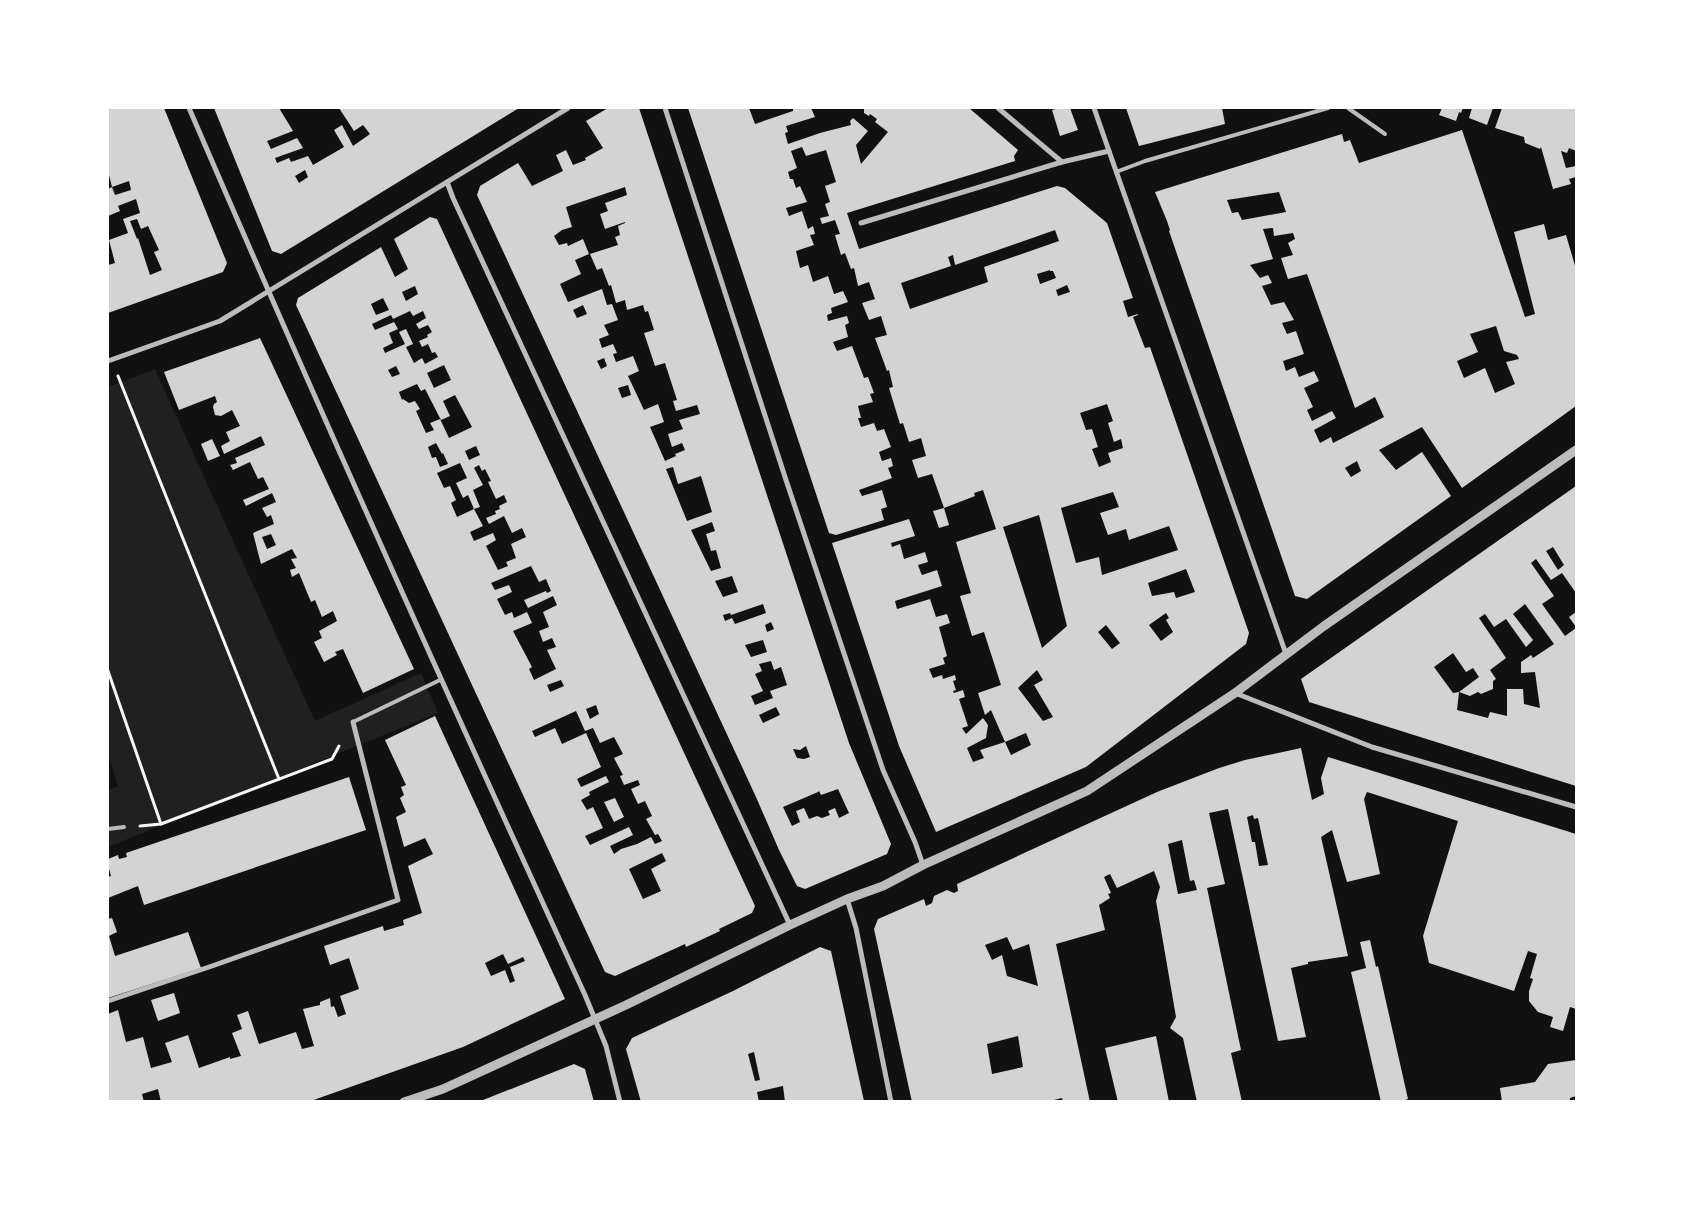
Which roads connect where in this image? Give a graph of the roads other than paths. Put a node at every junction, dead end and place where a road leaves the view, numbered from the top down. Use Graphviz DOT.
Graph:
graph roads {
  1 [pos="189,108"];
  2 [pos="568,108"];
  3 [pos="665,108"];
  4 [pos="998,108"];
  5 [pos="1094,108"];
  6 [pos="1328,108"];
  7 [pos="1348,108"];
  8 [pos="1385,134"];
  9 [pos="1109,152"];
  10 [pos="1062,162"];
  11 [pos="1116,172"];
  12 [pos="447,182"];
  13 [pos="861,223"];
  14 [pos="268,291"];
  15 [pos="110,360"];
  16 [pos="1576,450"];
  17 [pos="1286,654"];
  18 [pos="440,680"];
  19 [pos="1235,693"];
  20 [pos="353,722"];
  21 [pos="1576,807"];
  22 [pos="124,827"];
  23 [pos="108,828"];
  24 [pos="923,866"];
  25 [pos="847,899"];
  26 [pos="790,925"];
  27 [pos="108,1001"];
  28 [pos="595,1020"];
  29 [pos="404,1102"];
  30 [pos="620,1102"];
  31 [pos="892,1102"];
  1 -- 14 [label="street"];
  2 -- 12 [label="street"];
  3 -- 24 [label="street"];
  4 -- 10 [label="street"];
  5 -- 9 [label="street"];
  6 -- 11 [label="lane"];
  7 -- 8 [label="lane"];
  9 -- 10 [label="street"];
  9 -- 11 [label="street"];
  10 -- 13 [label="street"];
  11 -- 17 [label="street"];
  12 -- 14 [label="street"];
  12 -- 26 [label="street"];
  14 -- 15 [label="street"];
  14 -- 18 [label="street"];
  16 -- 17 [label="street"];
  17 -- 19 [label="street"];
  18 -- 20 [label="lane"];
  18 -- 28 [label="street"];
  19 -- 21 [label="street"];
  19 -- 24 [label="street"];
  20 -- 27 [label="street"];
  22 -- 23 [label="lane"];
  24 -- 25 [label="street"];
  25 -- 26 [label="street"];
  25 -- 31 [label="street"];
  26 -- 28 [label="street"];
  28 -- 29 [label="street"];
  28 -- 30 [label="street"];
}
